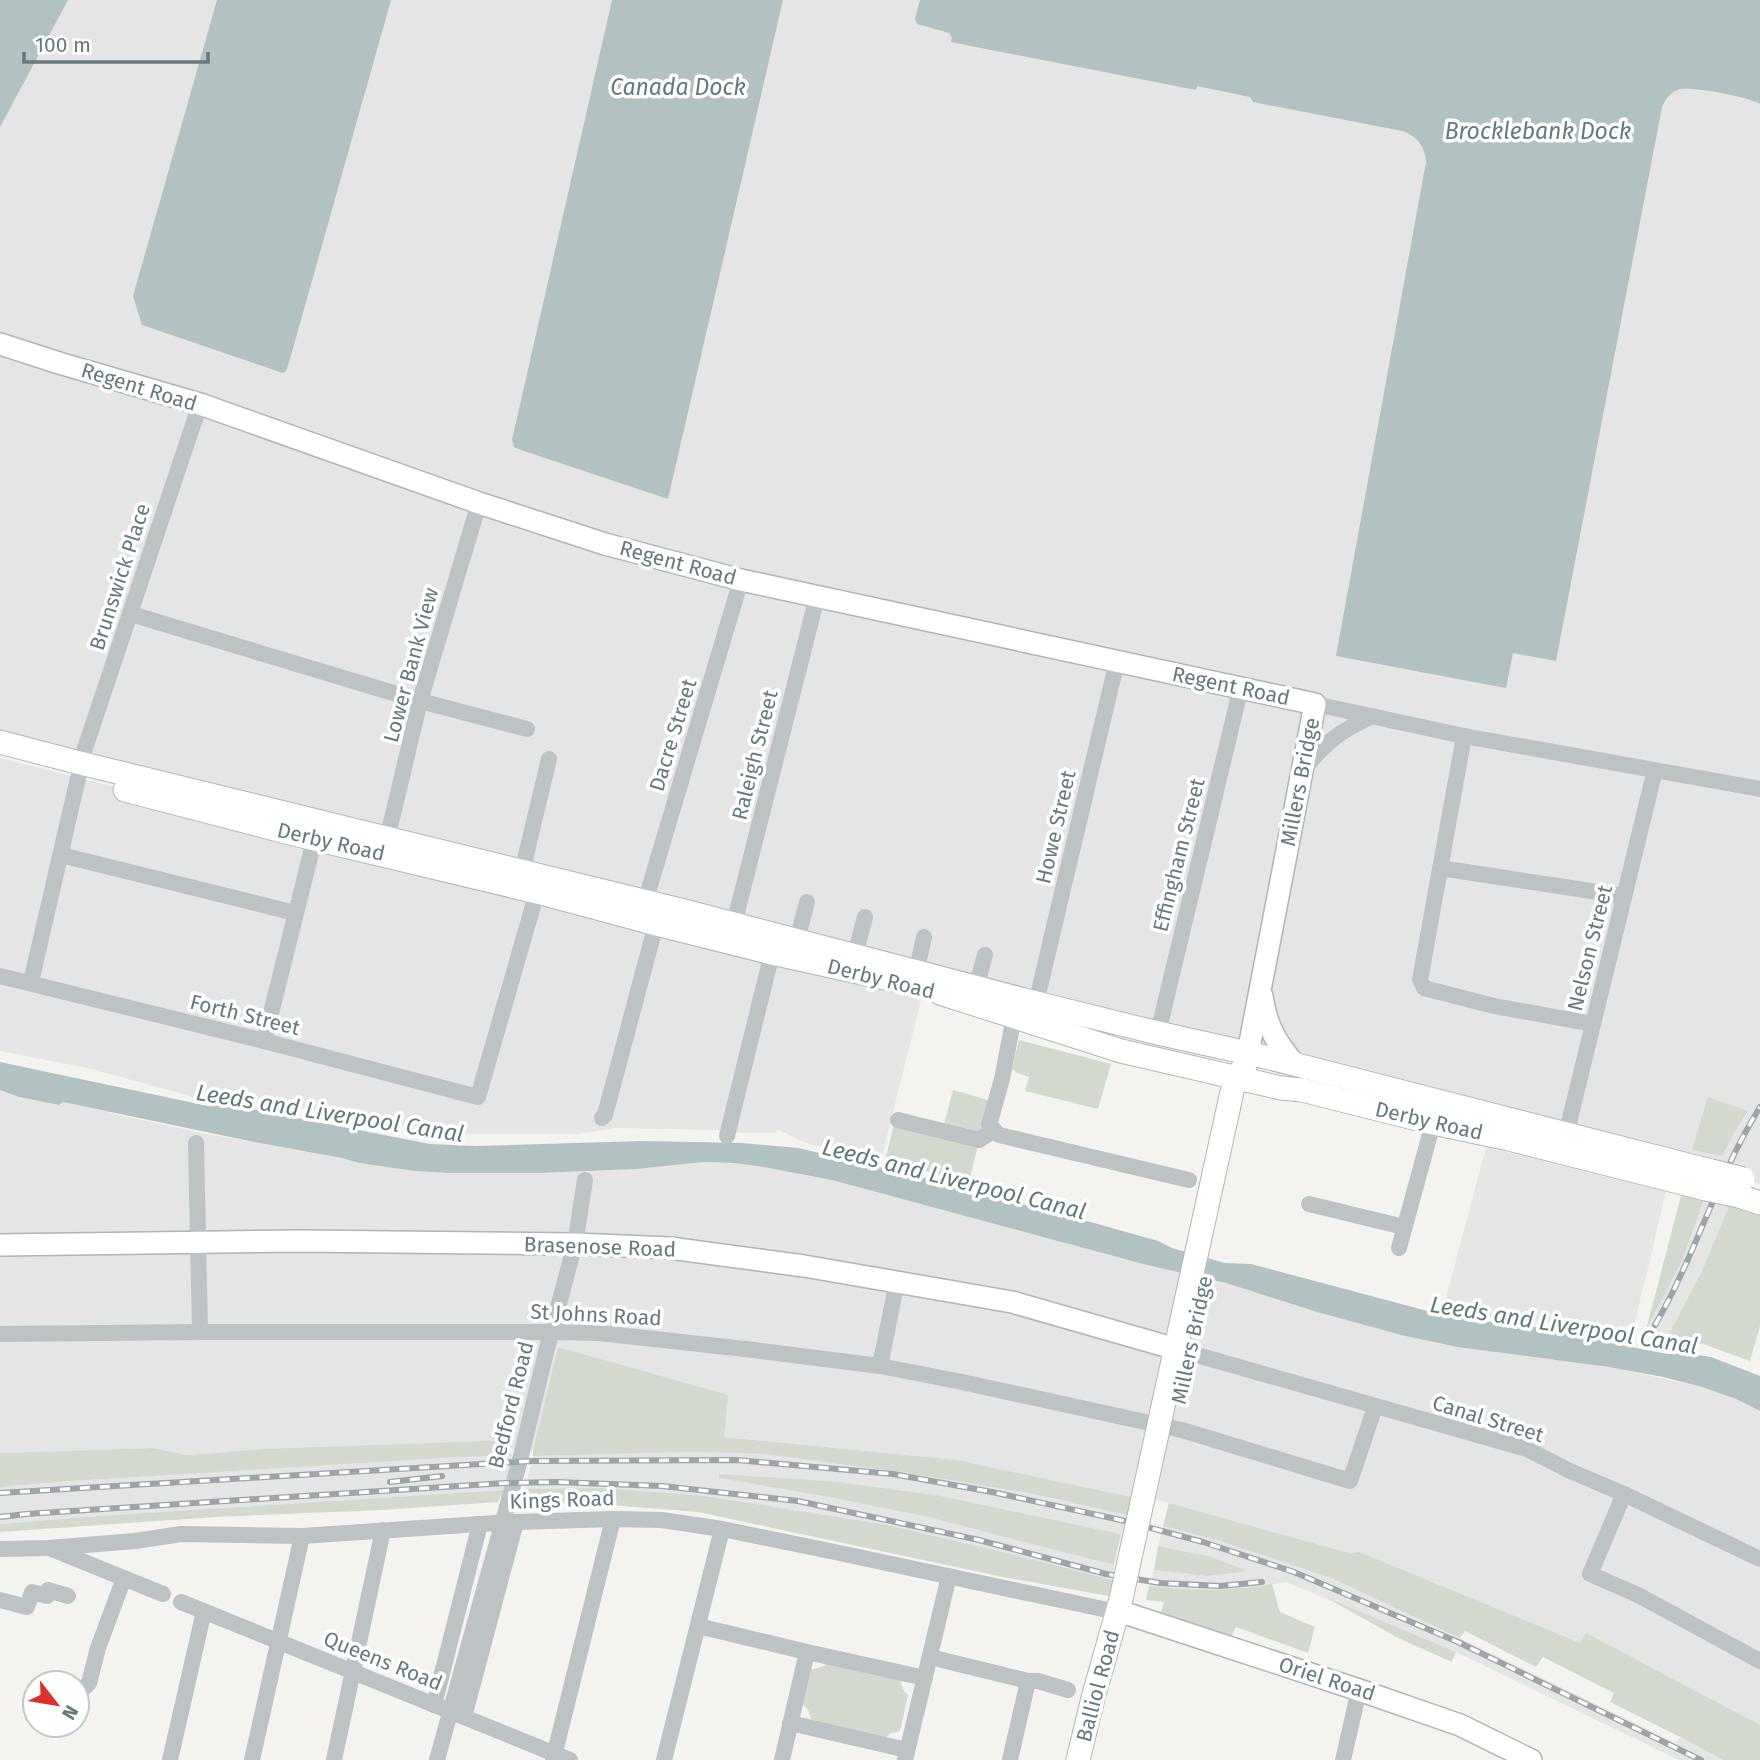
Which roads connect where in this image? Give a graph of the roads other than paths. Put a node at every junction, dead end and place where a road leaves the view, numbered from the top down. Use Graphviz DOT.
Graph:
graph roads {
  1 [pos="0,344"];
  2 [pos="200,404"];
  3 [pos="479,503"];
  4 [pos="741,580"];
  5 [pos="817,597"];
  6 [pos="131,614"];
  7 [pos="1117,661"];
  8 [pos="1241,687"];
  9 [pos="420,701"];
  10 [pos="1315,704"];
  11 [pos="1373,716"];
  12 [pos="527,729"];
  13 [pos="1464,736"];
  14 [pos="0,742"];
  15 [pos="0,758"];
  16 [pos="549,759"];
  17 [pos="1655,770"];
  18 [pos="79,771"];
  19 [pos="1302,771"];
  20 [pos="1760,789"];
  21 [pos="315,837"];
  22 [pos="387,839"];
  23 [pos="61,855"];
  24 [pos="1440,868"];
  25 [pos="522,872"];
  26 [pos="537,892"];
  27 [pos="1624,896"];
  28 [pos="646,902"];
  29 [pos="807,902"];
  30 [pos="295,913"];
  31 [pos="865,917"];
  32 [pos="734,924"];
  33 [pos="656,925"];
  34 [pos="925,937"];
  35 [pos="797,940"];
  36 [pos="772,953"];
  37 [pos="855,955"];
  38 [pos="985,955"];
  39 [pos="916,972"];
  40 [pos="0,976"];
  41 [pos="31,982"];
  42 [pos="1261,987"];
  43 [pos="976,988"];
  44 [pos="1036,1003"];
  45 [pos="1014,1017"];
  46 [pos="1593,1024"];
  47 [pos="1158,1033"];
  48 [pos="264,1041"];
  49 [pos="1296,1065"];
  50 [pos="1245,1070"];
  51 [pos="602,1118"];
  52 [pos="898,1120"];
  53 [pos="1433,1123"];
  54 [pos="994,1130"];
  55 [pos="1566,1135"];
  56 [pos="727,1136"];
  57 [pos="195,1143"];
  58 [pos="585,1180"];
  59 [pos="1189,1180"];
  60 [pos="1708,1180"];
  61 [pos="1751,1191"];
  62 [pos="1309,1204"];
  63 [pos="1404,1227"];
  64 [pos="199,1244"];
  65 [pos="575,1244"];
  66 [pos="0,1245"];
  67 [pos="1399,1248"];
  68 [pos="897,1281"];
  69 [pos="200,1332"];
  70 [pos="551,1332"];
  71 [pos="0,1335"];
  72 [pos="1184,1344"];
  73 [pos="880,1366"];
  74 [pos="1375,1407"];
  75 [pos="1624,1494"];
  76 [pos="613,1519"];
  77 [pos="516,1522"];
  78 [pos="480,1524"];
  79 [pos="722,1529"];
  80 [pos="383,1530"];
  81 [pos="302,1536"];
  82 [pos="49,1548"];
  83 [pos="0,1549"];
  84 [pos="1760,1559"];
  85 [pos="949,1576"];
  86 [pos="124,1578"];
  87 [pos="163,1594"];
  88 [pos="68,1596"];
  89 [pos="0,1600"];
  90 [pos="181,1602"];
  91 [pos="1126,1606"];
  92 [pos="212,1614"];
  93 [pos="698,1626"];
  94 [pos="286,1644"];
  95 [pos="807,1652"];
  96 [pos="930,1657"];
  97 [pos="1760,1661"];
  98 [pos="354,1672"];
  99 [pos="91,1675"];
  100 [pos="925,1678"];
  101 [pos="1028,1681"];
  102 [pos="1068,1690"];
  103 [pos="1359,1690"];
  104 [pos="434,1704"];
  105 [pos="458,1714"];
  106 [pos="790,1723"];
  107 [pos="906,1755"];
  108 [pos="559,1758"];
  109 [pos="170,1760"];
  110 [pos="252,1760"];
  111 [pos="334,1760"];
  112 [pos="437,1760"];
  113 [pos="664,1760"];
  114 [pos="782,1760"];
  115 [pos="1010,1760"];
  116 [pos="1078,1760"];
  117 [pos="1094,1760"];
  118 [pos="1343,1760"];
  119 [pos="1531,1760"];
  1 -- 2 [label="main road, Regent Road"];
  2 -- 3 [label="main road, Regent Road"];
  2 -- 6 [label="street, Brunswick Place"];
  3 -- 4 [label="main road, Regent Road"];
  3 -- 9 [label="street, Lower Bank View"];
  4 -- 5 [label="main road, Regent Road"];
  4 -- 28 [label="street, Dacre Street"];
  5 -- 7 [label="main road, Regent Road"];
  5 -- 32 [label="street, Raleigh Street"];
  6 -- 9 [label="street"];
  6 -- 18 [label="street, Brunswick Place"];
  7 -- 8 [label="main road, Regent Road"];
  7 -- 44 [label="street, Howe Street"];
  8 -- 10 [label="main road, Regent Road"];
  8 -- 47 [label="street, Effingham Street"];
  9 -- 12 [label="street"];
  9 -- 22 [label="street, Lower Bank View"];
  10 -- 11 [label="street, Regent Road"];
  10 -- 19 [label="main road, Millers Bridge"];
  11 -- 13 [label="street, Regent Road"];
  11 -- 19 [label="street"];
  13 -- 17 [label="street, Regent Road"];
  13 -- 24 [label="street"];
  14 -- 18 [label="highway, Derby Road"];
  15 -- 18 [label="highway, Derby Road"];
  16 -- 25 [label="street"];
  17 -- 20 [label="street, Regent Road"];
  17 -- 27 [label="street, Nelson Street"];
  18 -- 21 [label="highway, Derby Road"];
  18 -- 22 [label="highway, Derby Road"];
  18 -- 23 [label="street, Brunswick Place"];
  19 -- 42 [label="main road, Millers Bridge"];
  21 -- 26 [label="highway, Derby Road"];
  21 -- 30 [label="street"];
  22 -- 25 [label="highway, Derby Road"];
  23 -- 30 [label="street"];
  23 -- 41 [label="street, Brunswick Place"];
  24 -- 27 [label="street"];
  24 -- 46 [label="street"];
  25 -- 28 [label="highway, Derby Road"];
  26 -- 33 [label="highway, Derby Road"];
  26 -- 48 [label="street, Forth Street"];
  27 -- 46 [label="street, Nelson Street"];
  28 -- 32 [label="highway, Derby Road"];
  29 -- 35 [label="street"];
  30 -- 48 [label="street"];
  31 -- 37 [label="street"];
  32 -- 35 [label="highway, Derby Road"];
  33 -- 36 [label="highway, Derby Road"];
  33 -- 51 [label="street"];
  34 -- 39 [label="street"];
  35 -- 37 [label="highway, Derby Road"];
  36 -- 45 [label="highway, Derby Road"];
  36 -- 56 [label="street"];
  37 -- 39 [label="highway, Derby Road"];
  38 -- 43 [label="street"];
  39 -- 43 [label="highway, Derby Road"];
  40 -- 41 [label="street, Forth Street"];
  41 -- 48 [label="street, Forth Street"];
  42 -- 49 [label="main road"];
  42 -- 50 [label="main road, Millers Bridge"];
  43 -- 44 [label="highway, Derby Road"];
  44 -- 47 [label="highway, Derby Road"];
  45 -- 50 [label="highway, Derby Road"];
  45 -- 54 [label="street"];
  46 -- 55 [label="street, Nelson Street"];
  47 -- 50 [label="highway, Derby Road"];
  49 -- 50 [label="highway, Derby Road"];
  49 -- 55 [label="highway, Derby Road"];
  50 -- 53 [label="highway, Derby Road"];
  50 -- 72 [label="highway, Millers Bridge"];
  52 -- 54 [label="street"];
  53 -- 60 [label="highway, Derby Road"];
  53 -- 63 [label="street"];
  54 -- 59 [label="street"];
  55 -- 60 [label="highway, Derby Road"];
  57 -- 64 [label="street"];
  58 -- 65 [label="street, Bedford Road"];
  60 -- 61 [label="highway, Derby Road, bridge"];
  62 -- 63 [label="street"];
  63 -- 67 [label="street"];
  64 -- 65 [label="main road, Brasenose Road"];
  64 -- 66 [label="main road, Brasenose Road"];
  64 -- 69 [label="street"];
  65 -- 68 [label="main road, Brasenose Road"];
  65 -- 70 [label="street, Bedford Road"];
  68 -- 72 [label="main road, Brasenose Road"];
  68 -- 73 [label="street"];
  69 -- 70 [label="street, St Johns Road"];
  69 -- 71 [label="street, St Johns Road"];
  70 -- 73 [label="street, St Johns Road"];
  70 -- 105 [label="street, Bedford Road"];
  72 -- 74 [label="street, Canal Street"];
  72 -- 91 [label="highway, Millers Bridge"];
  73 -- 74 [label="street, St Johns Road"];
  74 -- 75 [label="street, Canal Street"];
  75 -- 84 [label="street, Canal Street"];
  75 -- 97 [label="street"];
  76 -- 77 [label="street, Kings Road"];
  76 -- 79 [label="street, Kings Road"];
  76 -- 108 [label="street"];
  77 -- 78 [label="street, Kings Road, bridge"];
  77 -- 105 [label="street, Bedford Road"];
  78 -- 80 [label="street, Kings Road"];
  78 -- 104 [label="street"];
  79 -- 85 [label="street, Kings Road"];
  79 -- 93 [label="street"];
  80 -- 81 [label="street, Kings Road"];
  80 -- 98 [label="street"];
  81 -- 82 [label="street, Kings Road"];
  81 -- 94 [label="street"];
  82 -- 83 [label="street, Kings Road"];
  82 -- 86 [label="street"];
  85 -- 91 [label="street, Kings Road"];
  85 -- 96 [label="street"];
  86 -- 87 [label="street"];
  86 -- 99 [label="street"];
  88 -- 89 [label="street"];
  90 -- 92 [label="street, Queens Road"];
  91 -- 103 [label="main road, Oriel Road"];
  91 -- 116 [label="highway, Balliol Road"];
  91 -- 117 [label="highway, Balliol Road"];
  92 -- 94 [label="street, Queens Road"];
  92 -- 109 [label="street"];
  93 -- 95 [label="street"];
  93 -- 113 [label="street"];
  94 -- 98 [label="street, Queens Road"];
  94 -- 110 [label="street"];
  95 -- 100 [label="street"];
  95 -- 106 [label="street"];
  96 -- 100 [label="street"];
  96 -- 101 [label="street"];
  98 -- 104 [label="street, Queens Road"];
  98 -- 111 [label="street"];
  100 -- 107 [label="street"];
  101 -- 102 [label="street"];
  101 -- 115 [label="street"];
  103 -- 118 [label="street"];
  103 -- 119 [label="main road, Oriel Road"];
  104 -- 105 [label="street, Queens Road"];
  105 -- 108 [label="street, Queens Road"];
  105 -- 112 [label="street, Bedford Road"];
  106 -- 107 [label="street"];
  106 -- 114 [label="street"];
}
